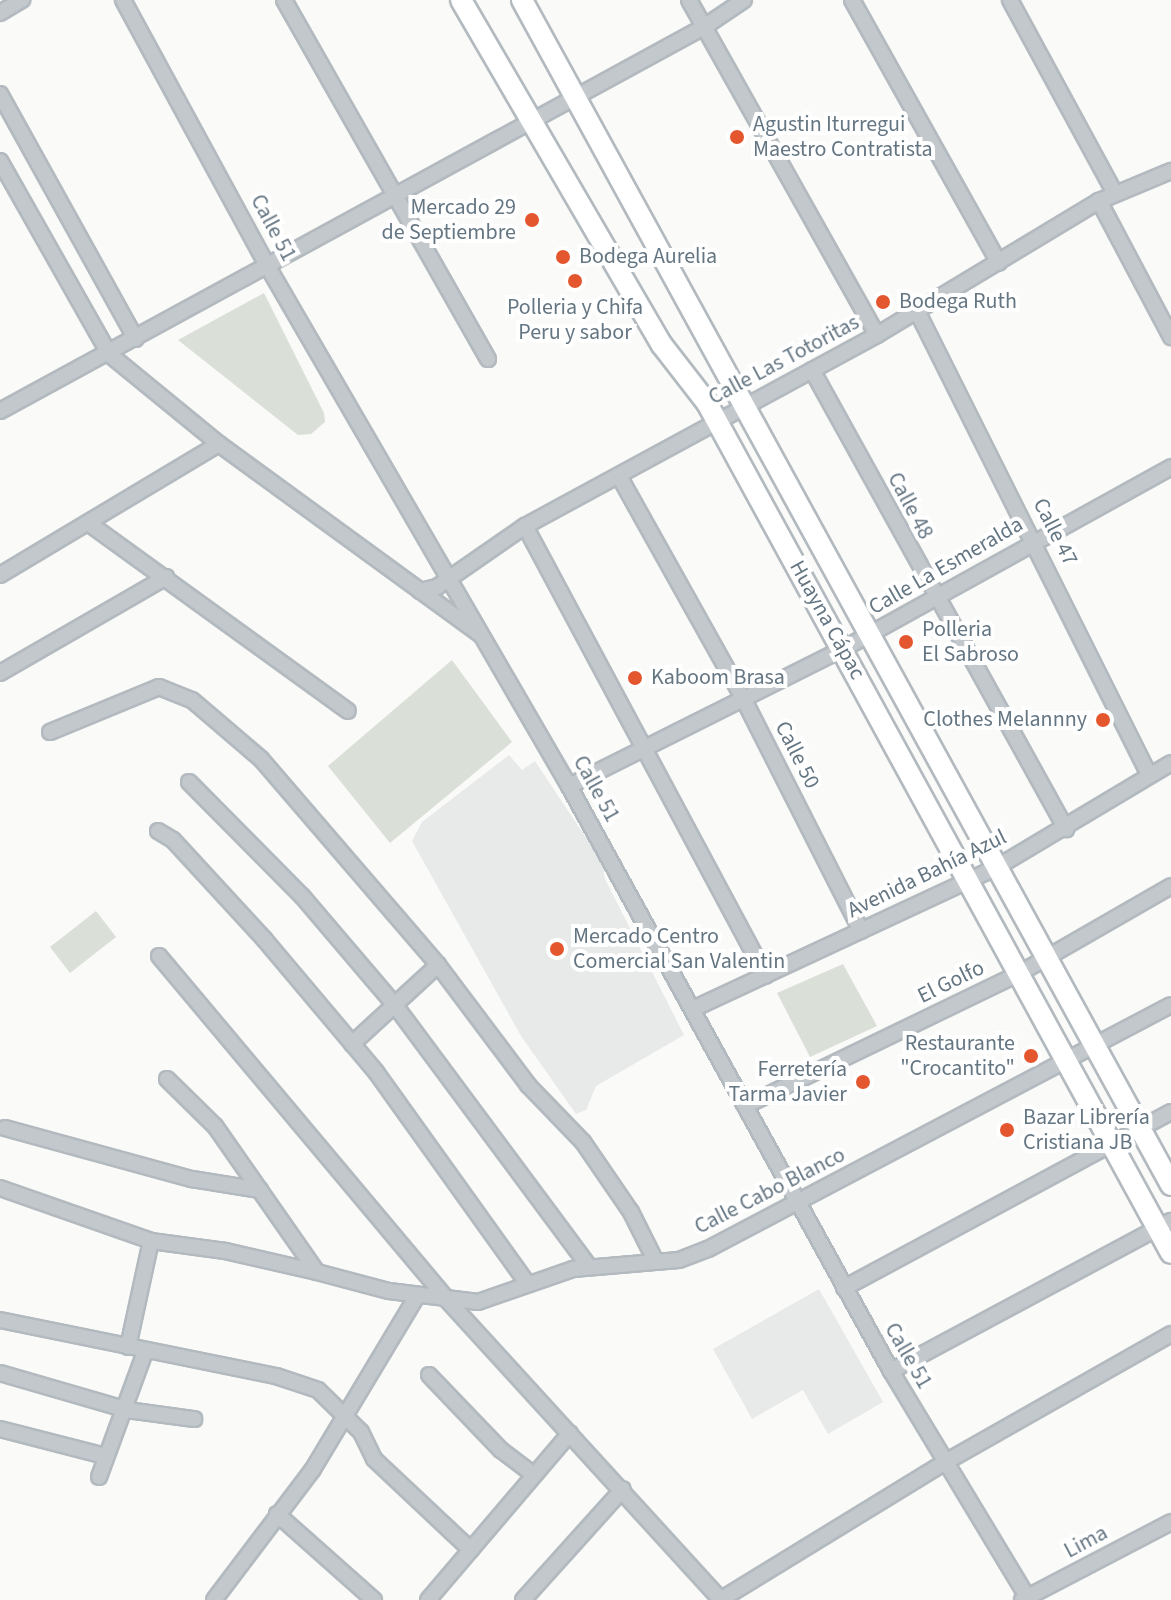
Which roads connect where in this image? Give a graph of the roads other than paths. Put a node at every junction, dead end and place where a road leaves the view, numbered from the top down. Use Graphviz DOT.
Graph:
graph roads {
  1 [pos="22,0"];
  2 [pos="123,0"];
  3 [pos="284,0"];
  4 [pos="461,0"];
  5 [pos="522,0"];
  6 [pos="689,0"];
  7 [pos="744,0"];
  8 [pos="852,0"];
  9 [pos="1010,0"];
  10 [pos="0,13"];
  11 [pos="704,27"];
  12 [pos="0,94"];
  13 [pos="578,96"];
  14 [pos="531,121"];
  15 [pos="0,161"];
  16 [pos="1171,171"];
  17 [pos="1115,193"];
  18 [pos="394,194"];
  19 [pos="1099,201"];
  20 [pos="999,263"];
  21 [pos="268,267"];
  22 [pos="917,311"];
  23 [pos="877,335"];
  24 [pos="1171,337"];
  25 [pos="136,339"];
  26 [pos="109,354"];
  27 [pos="488,359"];
  28 [pos="812,370"];
  29 [pos="746,403"];
  30 [pos="0,411"];
  31 [pos="717,420"];
  32 [pos="219,444"];
  33 [pos="1171,467"];
  34 [pos="619,476"];
  35 [pos="91,525"];
  36 [pos="525,526"];
  37 [pos="1035,540"];
  38 [pos="0,575"];
  39 [pos="166,577"];
  40 [pos="451,579"];
  41 [pos="420,591"];
  42 [pos="935,597"];
  43 [pos="872,633"];
  44 [pos="484,638"];
  45 [pos="843,649"];
  46 [pos="0,673"];
  47 [pos="743,698"];
  48 [pos="348,711"];
  49 [pos="50,732"];
  50 [pos="645,748"];
  51 [pos="1171,763"];
  52 [pos="1149,775"];
  53 [pos="189,782"];
  54 [pos="569,786"];
  55 [pos="1066,829"];
  56 [pos="158,831"];
  57 [pos="999,866"];
  58 [pos="968,881"];
  59 [pos="1171,886"];
  60 [pos="861,931"];
  61 [pos="159,956"];
  62 [pos="1047,958"];
  63 [pos="438,965"];
  64 [pos="1020,973"];
  65 [pos="766,976"];
  66 [pos="1171,1005"];
  67 [pos="396,1007"];
  68 [pos="693,1009"];
  69 [pos="352,1044"];
  70 [pos="1095,1047"];
  71 [pos="1068,1062"];
  72 [pos="167,1079"];
  73 [pos="745,1106"];
  74 [pos="1171,1112"];
  75 [pos="5,1128"];
  76 [pos="1141,1130"];
  77 [pos="1113,1145"];
  78 [pos="1171,1185"];
  79 [pos="0,1188"];
  80 [pos="260,1190"];
  81 [pos="797,1202"];
  82 [pos="1165,1225"];
  83 [pos="151,1241"];
  84 [pos="1171,1253"];
  85 [pos="655,1260"];
  86 [pos="589,1267"];
  87 [pos="317,1272"];
  88 [pos="528,1284"];
  89 [pos="844,1288"];
  90 [pos="417,1296"];
  91 [pos="448,1301"];
  92 [pos="0,1320"];
  93 [pos="1171,1334"];
  94 [pos="128,1347"];
  95 [pos="145,1352"];
  96 [pos="891,1371"];
  97 [pos="0,1373"];
  98 [pos="429,1375"];
  99 [pos="127,1410"];
  100 [pos="345,1416"];
  101 [pos="194,1419"];
  102 [pos="0,1429"];
  103 [pos="570,1433"];
  104 [pos="105,1456"];
  105 [pos="944,1463"];
  106 [pos="534,1475"];
  107 [pos="99,1477"];
  108 [pos="623,1489"];
  109 [pos="277,1514"];
  110 [pos="1171,1522"];
  111 [pos="471,1550"];
  112 [pos="526,1599"];
  113 [pos="1026,1599"];
  114 [pos="214,1600"];
  115 [pos="374,1600"];
  116 [pos="428,1600"];
  117 [pos="720,1600"];
  1 -- 10 [label="street"];
  2 -- 21 [label="street, Calle 51"];
  3 -- 18 [label="street"];
  4 -- 14 [label="main road, Huayna Cápac"];
  5 -- 13 [label="main road, Huayna Cápac"];
  6 -- 11 [label="street"];
  7 -- 11 [label="street"];
  8 -- 20 [label="street"];
  9 -- 17 [label="street"];
  11 -- 13 [label="street"];
  11 -- 23 [label="street"];
  12 -- 25 [label="street"];
  13 -- 14 [label="street"];
  13 -- 29 [label="main road, Huayna Cápac"];
  14 -- 18 [label="street"];
  14 -- 31 [label="main road, Huayna Cápac"];
  15 -- 26 [label="street"];
  16 -- 17 [label="street, Calle Las Totoritas"];
  17 -- 19 [label="street, Calle Las Totoritas"];
  18 -- 21 [label="street"];
  18 -- 27 [label="street"];
  19 -- 20 [label="street, Calle Las Totoritas"];
  19 -- 24 [label="street"];
  20 -- 22 [label="street, Calle Las Totoritas"];
  21 -- 25 [label="street"];
  21 -- 40 [label="street, Calle 51"];
  22 -- 23 [label="street, Calle Las Totoritas"];
  22 -- 37 [label="street, Calle 47"];
  23 -- 28 [label="street, Calle Las Totoritas"];
  25 -- 26 [label="street"];
  26 -- 30 [label="street"];
  26 -- 32 [label="street"];
  28 -- 29 [label="street, Calle Las Totoritas"];
  28 -- 42 [label="street, Calle 48"];
  29 -- 31 [label="street, Calle Las Totoritas"];
  29 -- 43 [label="main road, Huayna Cápac"];
  31 -- 34 [label="street, Calle Las Totoritas"];
  31 -- 45 [label="main road, Huayna Cápac"];
  32 -- 35 [label="street"];
  32 -- 41 [label="street"];
  33 -- 37 [label="street, Calle La Esmeralda"];
  34 -- 36 [label="street, Calle Las Totoritas"];
  34 -- 47 [label="street, Calle 50"];
  35 -- 38 [label="street"];
  35 -- 39 [label="street"];
  36 -- 40 [label="street, Calle Las Totoritas"];
  36 -- 50 [label="street"];
  37 -- 42 [label="street, Calle La Esmeralda"];
  37 -- 52 [label="street, Calle 47"];
  39 -- 46 [label="street"];
  39 -- 48 [label="street"];
  40 -- 41 [label="street, Calle Las Totoritas"];
  40 -- 44 [label="street, Calle 51"];
  41 -- 44 [label="street"];
  42 -- 43 [label="street, Calle La Esmeralda"];
  42 -- 55 [label="street, Calle 48"];
  43 -- 45 [label="street, Calle La Esmeralda"];
  43 -- 57 [label="main road, Huayna Cápac"];
  44 -- 54 [label="street, Calle 51"];
  45 -- 47 [label="street, Calle La Esmeralda"];
  45 -- 58 [label="main road, Huayna Cápac"];
  47 -- 50 [label="street, Calle La Esmeralda"];
  47 -- 60 [label="street, Calle 50"];
  49 -- 63 [label="street"];
  50 -- 54 [label="street, Calle La Esmeralda"];
  50 -- 65 [label="street"];
  51 -- 52 [label="street, Avenida Bahía Azul"];
  52 -- 55 [label="street, Avenida Bahía Azul"];
  53 -- 67 [label="street"];
  54 -- 68 [label="street, Calle 51"];
  55 -- 57 [label="street, Avenida Bahía Azul"];
  56 -- 69 [label="street"];
  57 -- 58 [label="street, Avenida Bahía Azul"];
  57 -- 62 [label="main road, Huayna Cápac"];
  58 -- 60 [label="street, Avenida Bahía Azul"];
  58 -- 64 [label="main road, Huayna Cápac"];
  59 -- 62 [label="street, El Golfo"];
  60 -- 65 [label="street, Avenida Bahía Azul"];
  61 -- 91 [label="street"];
  62 -- 64 [label="street, El Golfo"];
  62 -- 70 [label="main road, Huayna Cápac"];
  63 -- 67 [label="street"];
  63 -- 85 [label="street"];
  64 -- 71 [label="main road, Huayna Cápac"];
  64 -- 73 [label="street, El Golfo"];
  65 -- 68 [label="street, Avenida Bahía Azul"];
  66 -- 70 [label="street, Calle Cabo Blanco"];
  67 -- 69 [label="street"];
  67 -- 86 [label="street"];
  68 -- 73 [label="street, Calle 51"];
  69 -- 88 [label="street"];
  70 -- 71 [label="street, Calle Cabo Blanco"];
  70 -- 76 [label="main road, Huayna Cápac"];
  71 -- 77 [label="main road, Huayna Cápac"];
  71 -- 81 [label="street, Calle Cabo Blanco"];
  72 -- 80 [label="street"];
  73 -- 81 [label="street, Calle 51"];
  74 -- 76 [label="street"];
  75 -- 80 [label="street"];
  76 -- 77 [label="street"];
  76 -- 78 [label="main road, Huayna Cápac"];
  77 -- 82 [label="main road, Huayna Cápac"];
  77 -- 89 [label="street"];
  79 -- 83 [label="street, Calle Cabo Blanco"];
  80 -- 87 [label="street"];
  81 -- 85 [label="street, Calle Cabo Blanco"];
  81 -- 89 [label="street, Calle 51"];
  82 -- 84 [label="main road, Huayna Cápac"];
  82 -- 96 [label="street"];
  83 -- 87 [label="street, Calle Cabo Blanco"];
  83 -- 94 [label="street"];
  85 -- 86 [label="street, Calle Cabo Blanco"];
  86 -- 88 [label="street, Calle Cabo Blanco"];
  87 -- 90 [label="street, Calle Cabo Blanco"];
  88 -- 91 [label="street, Calle Cabo Blanco"];
  89 -- 96 [label="street, Calle 51"];
  90 -- 91 [label="street, Calle Cabo Blanco"];
  90 -- 100 [label="street"];
  91 -- 103 [label="street"];
  92 -- 94 [label="street"];
  93 -- 105 [label="street"];
  94 -- 95 [label="street"];
  95 -- 99 [label="street"];
  95 -- 100 [label="street"];
  96 -- 105 [label="street, Calle 51"];
  97 -- 99 [label="street"];
  98 -- 106 [label="street"];
  99 -- 101 [label="street"];
  99 -- 104 [label="street"];
  100 -- 109 [label="street"];
  100 -- 111 [label="street"];
  102 -- 104 [label="street"];
  103 -- 106 [label="street"];
  103 -- 108 [label="street"];
  104 -- 107 [label="street"];
  105 -- 113 [label="street, Calle 51"];
  105 -- 117 [label="street"];
  106 -- 111 [label="street"];
  108 -- 112 [label="street"];
  108 -- 117 [label="street"];
  109 -- 114 [label="street"];
  109 -- 115 [label="street"];
  110 -- 113 [label="street, Lima"];
  111 -- 116 [label="street"];
}
